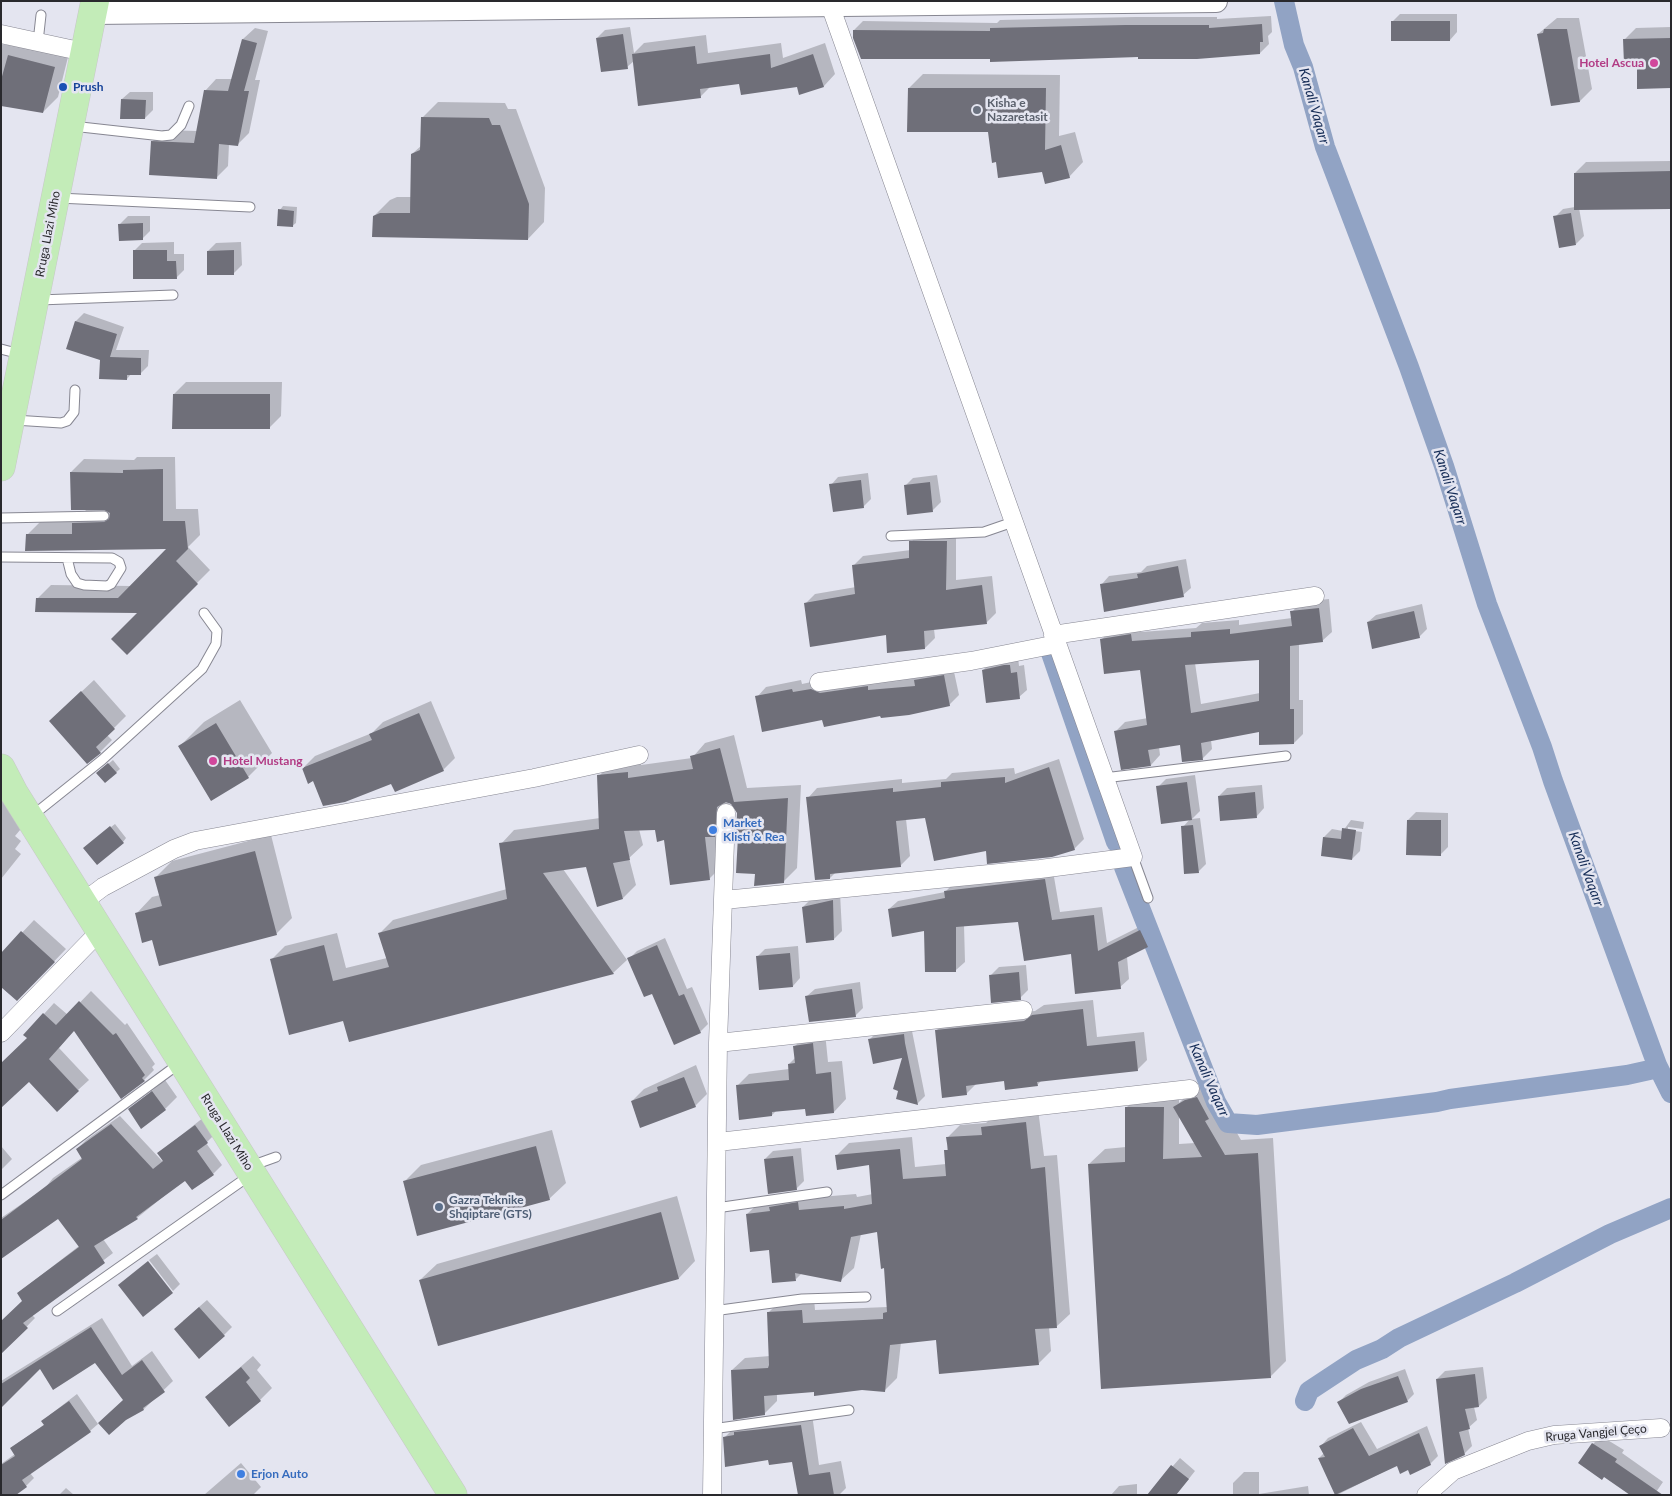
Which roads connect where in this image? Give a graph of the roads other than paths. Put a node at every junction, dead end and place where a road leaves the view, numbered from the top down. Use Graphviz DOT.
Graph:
graph roads {
  1 [pos="1216,1"];
  2 [pos="830,5"];
  3 [pos="94,7"];
  4 [pos="41,15"];
  5 [pos="1,34"];
  6 [pos="38,42"];
  7 [pos="84,52"];
  8 [pos="189,106"];
  9 [pos="70,126"];
  10 [pos="55,198"];
  11 [pos="250,207"];
  12 [pos="173,295"];
  13 [pos="35,300"];
  14 [pos="12,352"];
  15 [pos="75,390"];
  16 [pos="11,419"];
  17 [pos="1,467"];
  18 [pos="104,516"];
  19 [pos="1,518"];
  20 [pos="1013,522"];
  21 [pos="891,536"];
  22 [pos="1,557"];
  23 [pos="67,558"];
  24 [pos="1315,596"];
  25 [pos="204,613"];
  26 [pos="1055,640"];
  27 [pos="819,682"];
  28 [pos="639,755"];
  29 [pos="1286,756"];
  30 [pos="1,768"];
  31 [pos="1104,778"];
  32 [pos="726,813"];
  33 [pos="30,817"];
  34 [pos="1133,857"];
  35 [pos="1148,898"];
  36 [pos="724,900"];
  37 [pos="83,902"];
  38 [pos="101,930"];
  39 [pos="1023,1010"];
  40 [pos="1,1033"];
  41 [pos="718,1042"];
  42 [pos="182,1061"];
  43 [pos="1190,1090"];
  44 [pos="718,1142"];
  45 [pos="276,1157"];
  46 [pos="251,1170"];
  47 [pos="827,1192"];
  48 [pos="1,1195"];
  49 [pos="716,1208"];
  50 [pos="866,1297"];
  51 [pos="57,1311"];
  52 [pos="713,1312"];
  53 [pos="849,1410"];
  54 [pos="712,1428"];
  55 [pos="1661,1428"];
  56 [pos="453,1495"];
  57 [pos="712,1495"];
  58 [pos="1426,1495"];
  1 -- 2 [label="street"];
  2 -- 3 [label="street"];
  2 -- 20 [label="street"];
  3 -- 7 [label="main road, Rruga Llazi Miho"];
  4 -- 6 [label="lane"];
  5 -- 6 [label="street"];
  6 -- 7 [label="street"];
  7 -- 9 [label="main road, Rruga Llazi Miho"];
  8 -- 9 [label="lane"];
  9 -- 10 [label="main road, Rruga Llazi Miho"];
  10 -- 11 [label="lane"];
  10 -- 13 [label="main road, Rruga Llazi Miho"];
  12 -- 13 [label="lane"];
  13 -- 14 [label="main road, Rruga Llazi Miho"];
  14 -- 16 [label="main road, Rruga Llazi Miho"];
  15 -- 16 [label="lane"];
  16 -- 17 [label="main road, Rruga Llazi Miho"];
  18 -- 19 [label="lane"];
  20 -- 21 [label="lane"];
  20 -- 26 [label="street"];
  22 -- 23 [label="lane"];
  23 -- 23 [label="lane"];
  24 -- 26 [label="street"];
  25 -- 33 [label="lane"];
  26 -- 27 [label="street"];
  26 -- 31 [label="street"];
  28 -- 37 [label="street"];
  29 -- 31 [label="lane"];
  30 -- 33 [label="main road, Rruga Llazi Miho"];
  31 -- 34 [label="street"];
  32 -- 36 [label="street"];
  33 -- 37 [label="main road, Rruga Llazi Miho"];
  34 -- 35 [label="lane"];
  34 -- 36 [label="street"];
  36 -- 41 [label="street"];
  37 -- 38 [label="main road, Rruga Llazi Miho"];
  38 -- 40 [label="street"];
  38 -- 42 [label="main road, Rruga Llazi Miho"];
  39 -- 41 [label="street"];
  41 -- 44 [label="street"];
  42 -- 46 [label="main road, Rruga Llazi Miho"];
  42 -- 48 [label="lane"];
  43 -- 44 [label="street"];
  44 -- 49 [label="street"];
  45 -- 46 [label="lane"];
  46 -- 51 [label="lane"];
  46 -- 56 [label="main road, Rruga Llazi Miho"];
  47 -- 49 [label="lane"];
  49 -- 52 [label="street"];
  50 -- 52 [label="lane"];
  52 -- 54 [label="street"];
  53 -- 54 [label="lane"];
  54 -- 57 [label="street"];
  55 -- 58 [label="street, Rruga Vangjel Çeço"];
}
